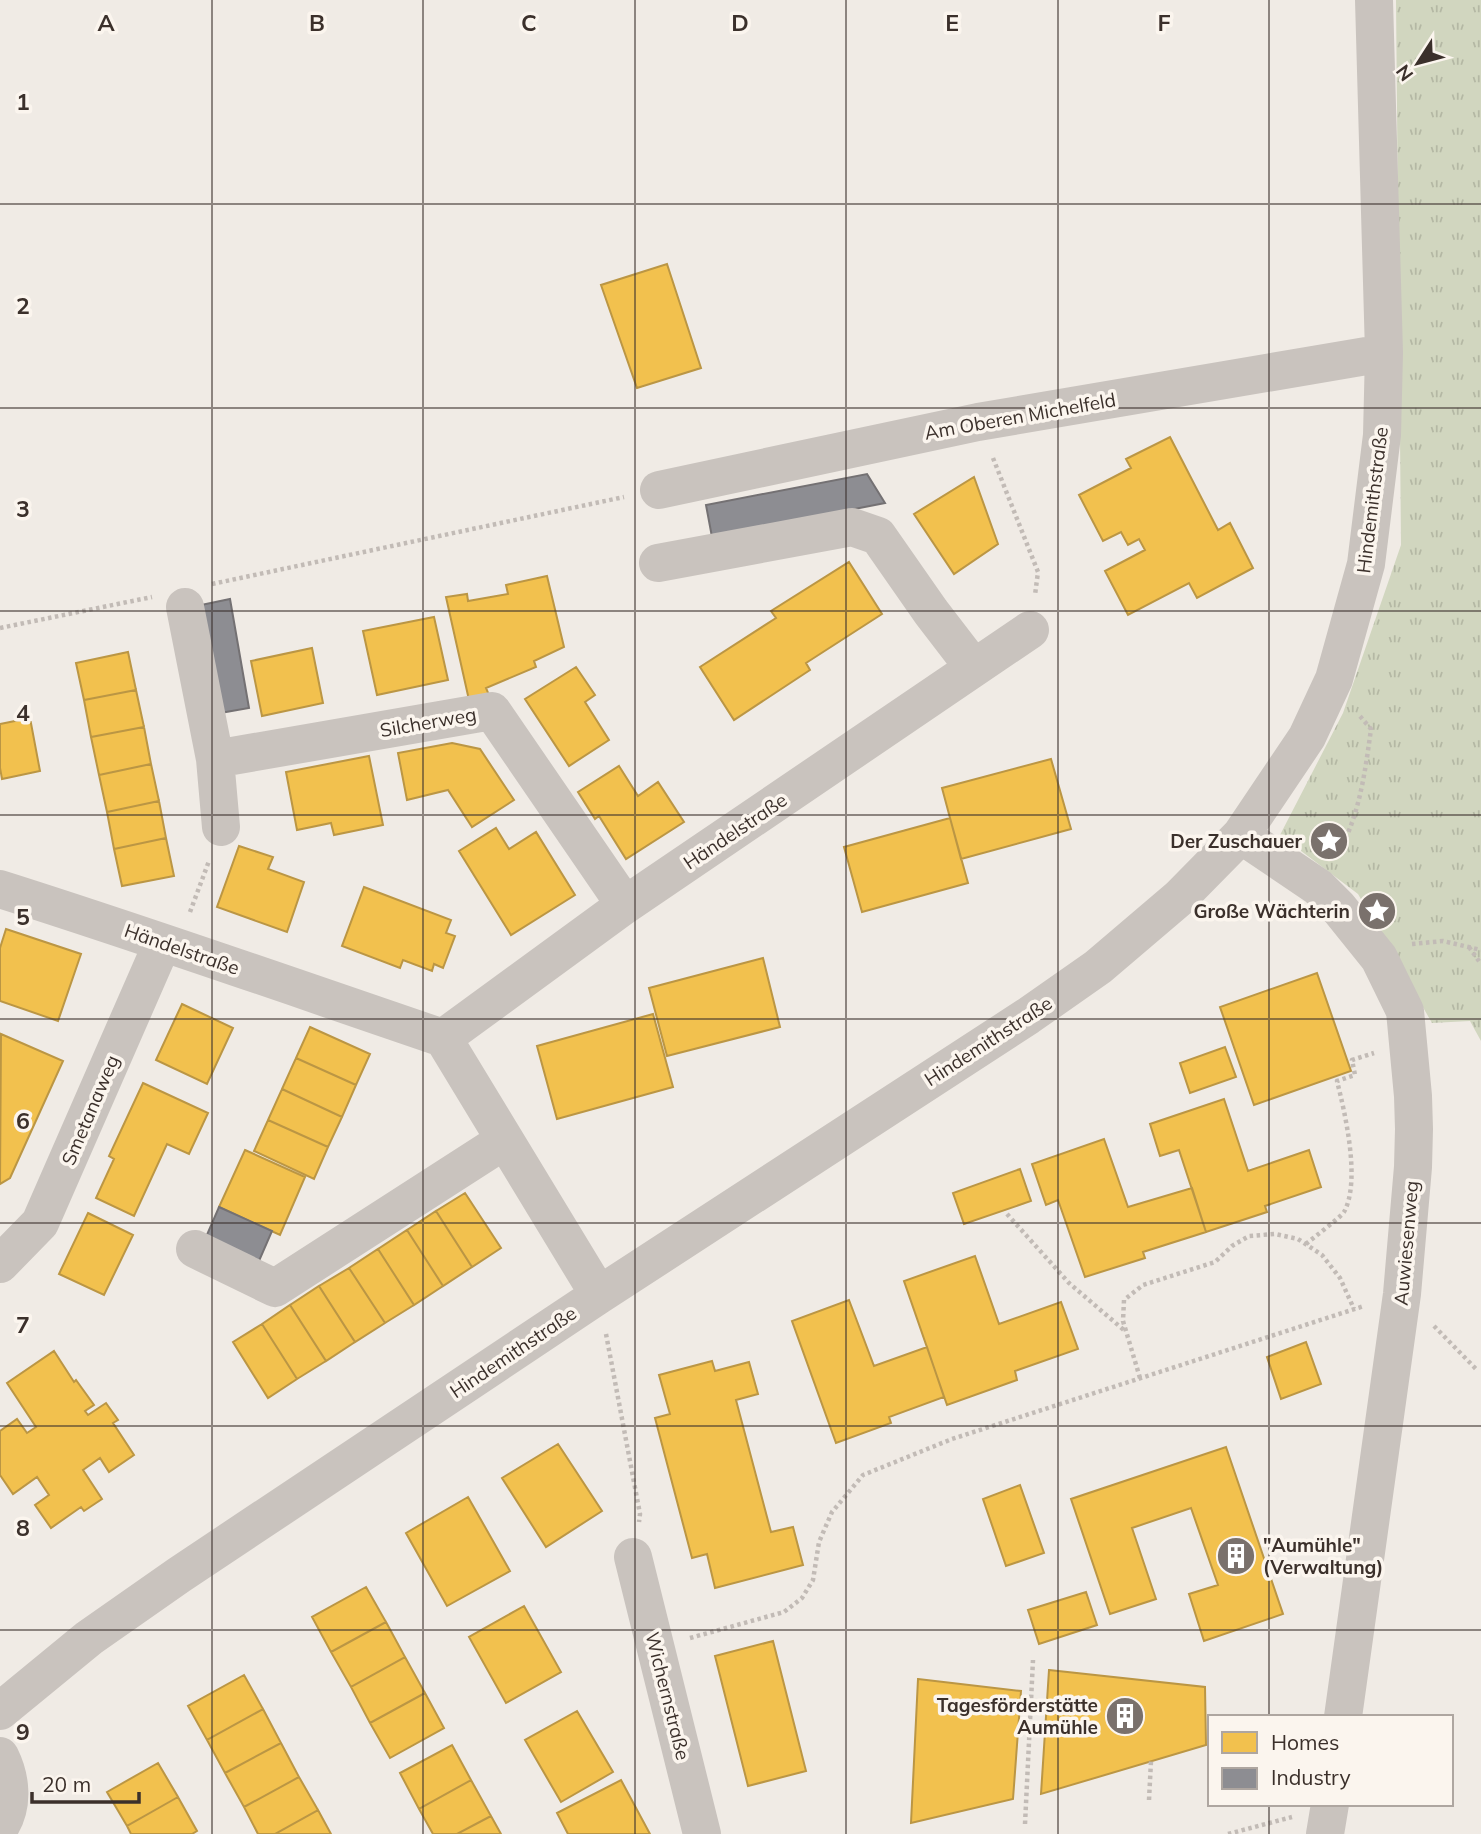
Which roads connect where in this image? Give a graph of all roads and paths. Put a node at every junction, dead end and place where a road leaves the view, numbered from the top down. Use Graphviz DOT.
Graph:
graph roads {
  1 [pos="1374,0"];
  2 [pos="1384,353"];
  3 [pos="978,422"];
  4 [pos="659,490"];
  5 [pos="658,563"];
  6 [pos="182,596"];
  7 [pos="0,628"];
  8 [pos="1030,630"];
  9 [pos="974,668"];
  10 [pos="215,759"];
  11 [pos="221,827"];
  12 [pos="1241,835"];
  13 [pos="0,890"];
  14 [pos="625,905"];
  15 [pos="170,946"];
  16 [pos="1403,947"];
  17 [pos="1469,947"];
  18 [pos="1481,950"];
  19 [pos="1481,964"];
  20 [pos="443,1038"];
  21 [pos="1407,1043"];
  22 [pos="505,1140"];
  23 [pos="1007,1214"];
  24 [pos="1306,1244"];
  25 [pos="195,1249"];
  26 [pos="0,1264"];
  27 [pos="1402,1294"];
  28 [pos="600,1295"];
  29 [pos="1354,1309"];
  30 [pos="1126,1332"];
  31 [pos="1477,1370"];
  32 [pos="1140,1378"];
  33 [pos="633,1557"];
  34 [pos="655,1647"];
  35 [pos="1033,1660"];
  36 [pos="0,1711"];
  37 [pos="1343,1715"];
  38 [pos="0,1756"];
  39 [pos="1151,1761"];
  40 [pos="1149,1800"];
  41 [pos="1328,1806"];
  42 [pos="11,1822"];
  43 [pos="1025,1824"];
  44 [pos="1309,1825"];
  45 [pos="702,1834"];
  46 [pos="1228,1834"];
  1 -- 2 [label="street, Hindemithstraße"];
  2 -- 3 [label="street, Am Oberen Michelfeld"];
  2 -- 12 [label="street, Hindemithstraße"];
  3 -- 4 [label="street, Am Oberen Michelfeld"];
  3 -- 8 [label="path"];
  4 -- 6 [label="path"];
  5 -- 9 [label="street"];
  6 -- 7 [label="path"];
  6 -- 10 [label="street"];
  8 -- 9 [label="street, Händelstraße"];
  9 -- 14 [label="street, Händelstraße"];
  10 -- 11 [label="street"];
  10 -- 14 [label="street, Silcherweg"];
  11 -- 15 [label="path"];
  12 -- 21 [label="street, Auwiesenweg"];
  12 -- 28 [label="street, Hindemithstraße"];
  13 -- 15 [label="street, Händelstraße"];
  14 -- 20 [label="street, Händelstraße"];
  15 -- 20 [label="street, Händelstraße"];
  15 -- 26 [label="street, Smetanaweg"];
  16 -- 17 [label="path"];
  17 -- 18 [label="path"];
  17 -- 19 [label="path"];
  20 -- 22 [label="street"];
  21 -- 24 [label="path"];
  21 -- 27 [label="street, Auwiesenweg"];
  22 -- 25 [label="street"];
  22 -- 28 [label="street"];
  23 -- 30 [label="path"];
  24 -- 29 [label="path"];
  24 -- 30 [label="path"];
  27 -- 29 [label="path"];
  27 -- 31 [label="path"];
  27 -- 37 [label="street, Auwiesenweg"];
  28 -- 33 [label="path"];
  28 -- 36 [label="street, Hindemithstraße"];
  29 -- 32 [label="path"];
  30 -- 32 [label="path"];
  32 -- 34 [label="path"];
  33 -- 34 [label="street, Wichernstraße"];
  34 -- 45 [label="street, Wichernstraße"];
  35 -- 43 [label="path"];
  38 -- 42 [label="street"];
  39 -- 40 [label="path"];
  41 -- 44 [label="street"];
  44 -- 46 [label="path"];
}
